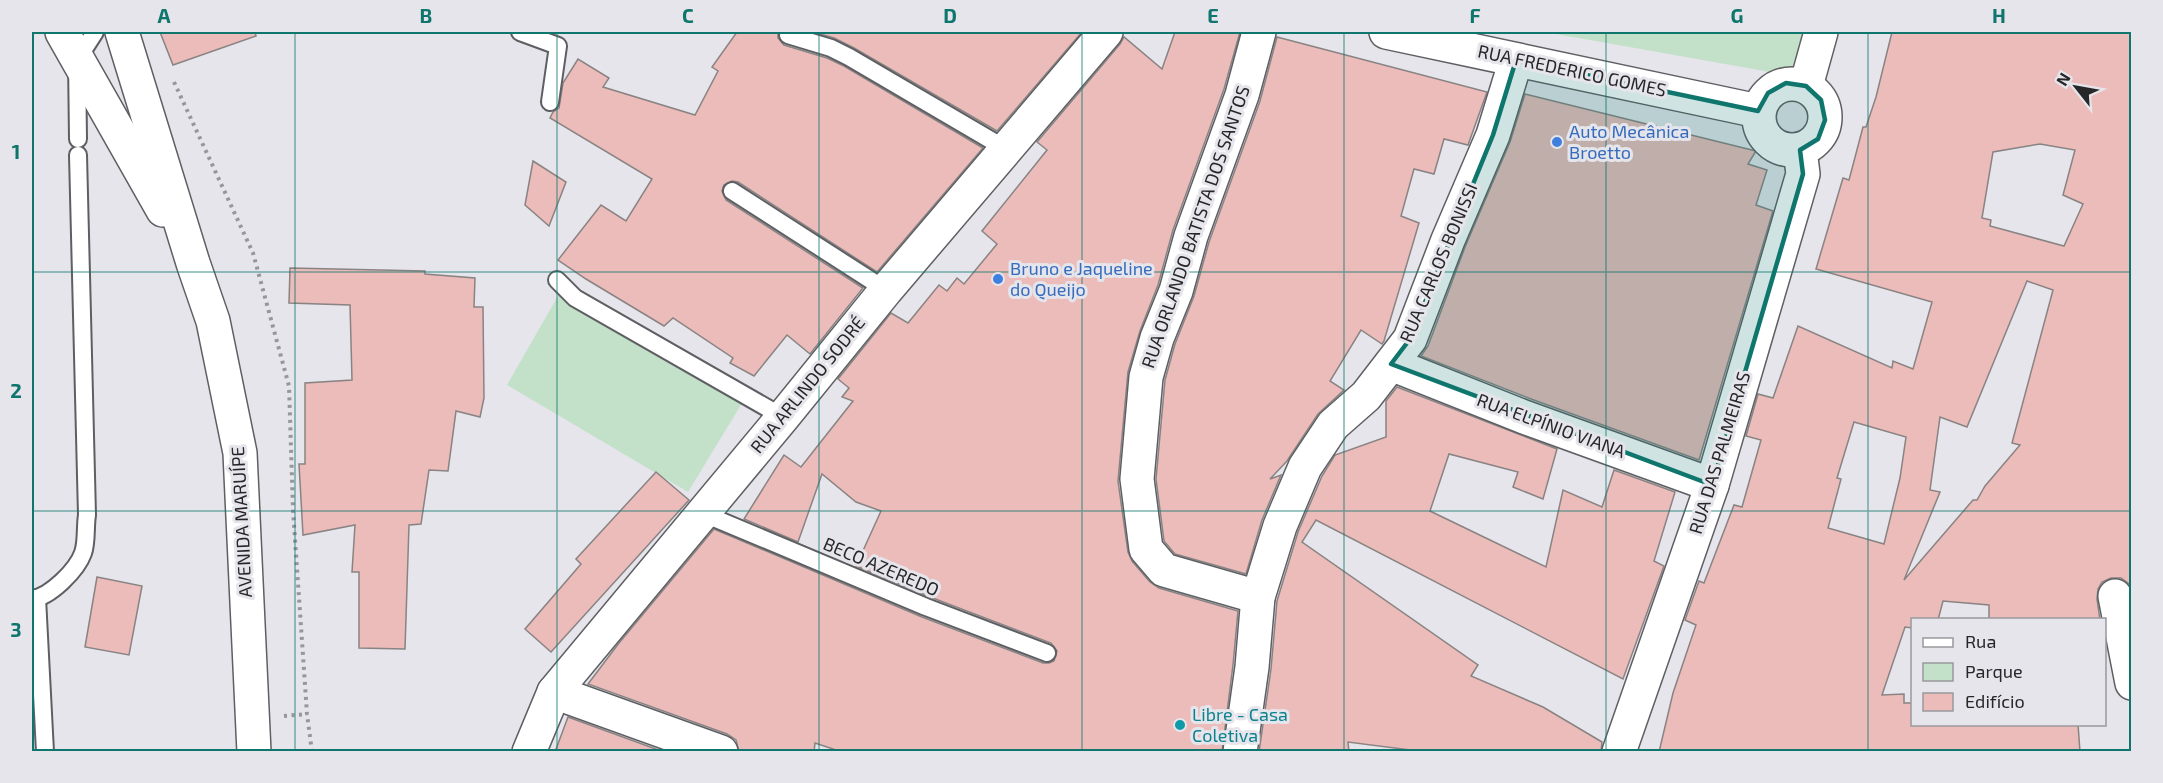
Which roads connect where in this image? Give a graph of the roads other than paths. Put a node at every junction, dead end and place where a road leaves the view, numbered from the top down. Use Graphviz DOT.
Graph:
graph roads {
  1 [pos="62,32"];
  2 [pos="95,32"];
  3 [pos="122,32"];
  4 [pos="519,32"];
  5 [pos="1106,32"];
  6 [pos="1259,32"];
  7 [pos="1386,32"];
  8 [pos="1821,32"];
  9 [pos="788,35"];
  10 [pos="77,60"];
  11 [pos="1516,60"];
  12 [pos="1806,86"];
  13 [pos="550,102"];
  14 [pos="1758,111"];
  15 [pos="1006,149"];
  16 [pos="1800,150"];
  17 [pos="732,191"];
  18 [pos="193,263"];
  19 [pos="557,280"];
  20 [pos="886,290"];
  21 [pos="1390,364"];
  22 [pos="783,417"];
  23 [pos="1712,485"];
  24 [pos="702,513"];
  25 [pos="2123,593"];
  26 [pos="1258,597"];
  27 [pos="34,599"];
  28 [pos="1047,653"];
  29 [pos="2132,683"];
  30 [pos="554,692"];
  31 [pos="37,707"];
  32 [pos="45,752"];
  33 [pos="254,752"];
  34 [pos="529,752"];
  35 [pos="721,752"];
  36 [pos="1240,752"];
  37 [pos="1619,752"];
  1 -- 10 [label="street, AVENIDA MARUÍPE"];
  2 -- 10 [label="lane"];
  3 -- 18 [label="street, AVENIDA MARUÍPE"];
  4 -- 13 [label="lane"];
  5 -- 15 [label="street, RUA ARLINDO SODRÉ"];
  6 -- 26 [label="street, RUA ORLANDO BATISTA DOS SANTOS"];
  7 -- 11 [label="street, RUA FREDERICO GOMES"];
  8 -- 12 [label="street"];
  9 -- 15 [label="lane"];
  10 -- 18 [label="street, AVENIDA MARUÍPE"];
  10 -- 27 [label="lane"];
  11 -- 14 [label="street, RUA FREDERICO GOMES"];
  11 -- 21 [label="street, RUA CARLOS BONISSI"];
  12 -- 14 [label="street"];
  12 -- 16 [label="street"];
  14 -- 16 [label="street"];
  15 -- 20 [label="street, RUA ARLINDO SODRÉ"];
  16 -- 23 [label="street, RUA DAS PALMEIRAS"];
  17 -- 20 [label="lane"];
  18 -- 33 [label="street, AVENIDA MARUÍPE"];
  19 -- 22 [label="lane"];
  20 -- 22 [label="street, RUA ARLINDO SODRÉ"];
  21 -- 23 [label="street, RUA ELPÍNIO VIANA"];
  21 -- 26 [label="street, RUA CARLOS BONISSI"];
  22 -- 24 [label="street, RUA ARLINDO SODRÉ"];
  23 -- 37 [label="street, RUA DAS PALMEIRAS"];
  24 -- 28 [label="lane, BECO AZEREDO"];
  24 -- 30 [label="street, RUA ARLINDO SODRÉ"];
  25 -- 29 [label="street"];
  26 -- 36 [label="street, RUA CARLOS BONISSI"];
  27 -- 31 [label="lane"];
  30 -- 34 [label="street, RUA ARLINDO SODRÉ"];
  30 -- 35 [label="street"];
  31 -- 32 [label="lane"];
}
